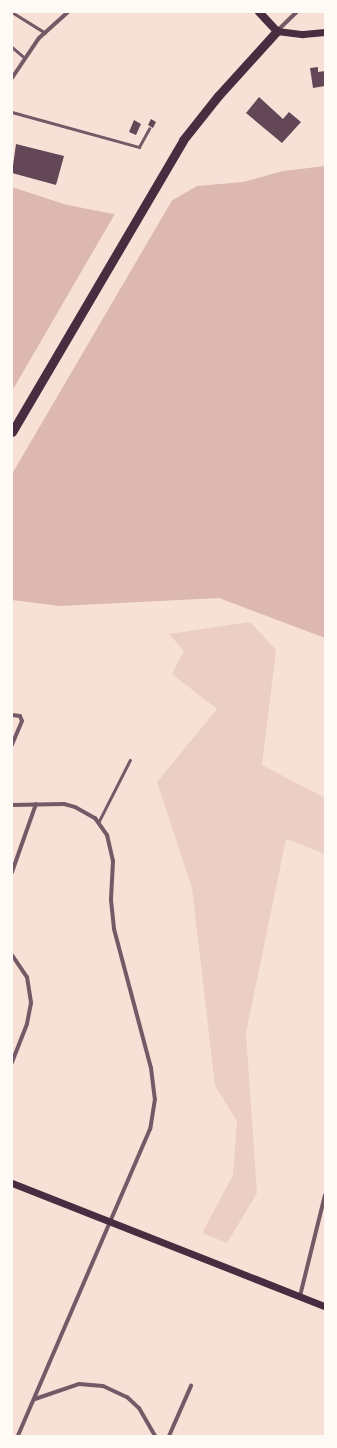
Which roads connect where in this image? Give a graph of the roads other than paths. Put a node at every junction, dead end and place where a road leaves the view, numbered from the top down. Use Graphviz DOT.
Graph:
graph roads {
  1 [pos="12,12"];
  2 [pos="68,12"];
  3 [pos="259,12"];
  4 [pos="297,12"];
  5 [pos="277,31"];
  6 [pos="325,32"];
  7 [pos="45,33"];
  8 [pos="12,47"];
  9 [pos="24,57"];
  10 [pos="12,78"];
  11 [pos="12,112"];
  12 [pos="149,130"];
  13 [pos="12,432"];
  14 [pos="12,715"];
  15 [pos="12,745"];
  16 [pos="130,760"];
  17 [pos="36,804"];
  18 [pos="12,805"];
  19 [pos="99,821"];
  20 [pos="12,872"];
  21 [pos="12,955"];
  22 [pos="12,1062"];
  23 [pos="12,1183"];
  24 [pos="325,1195"];
  25 [pos="110,1222"];
  26 [pos="300,1296"];
  27 [pos="325,1306"];
  28 [pos="191,1386"];
  29 [pos="35,1399"];
  30 [pos="18,1436"];
  31 [pos="155,1436"];
  32 [pos="169,1436"];
  1 -- 7 [label="lane"];
  2 -- 7 [label="street"];
  3 -- 5 [label="main road"];
  4 -- 5 [label="street"];
  5 -- 6 [label="main road"];
  5 -- 13 [label="highway"];
  7 -- 9 [label="street"];
  8 -- 9 [label="lane"];
  9 -- 10 [label="street"];
  11 -- 12 [label="lane"];
  14 -- 15 [label="street"];
  16 -- 19 [label="lane"];
  17 -- 18 [label="street"];
  17 -- 19 [label="street"];
  17 -- 20 [label="street"];
  19 -- 25 [label="street"];
  21 -- 22 [label="street"];
  23 -- 25 [label="main road"];
  24 -- 26 [label="street"];
  25 -- 26 [label="main road"];
  25 -- 29 [label="street"];
  26 -- 27 [label="main road"];
  28 -- 32 [label="street"];
  29 -- 30 [label="street"];
  29 -- 31 [label="street"];
}
